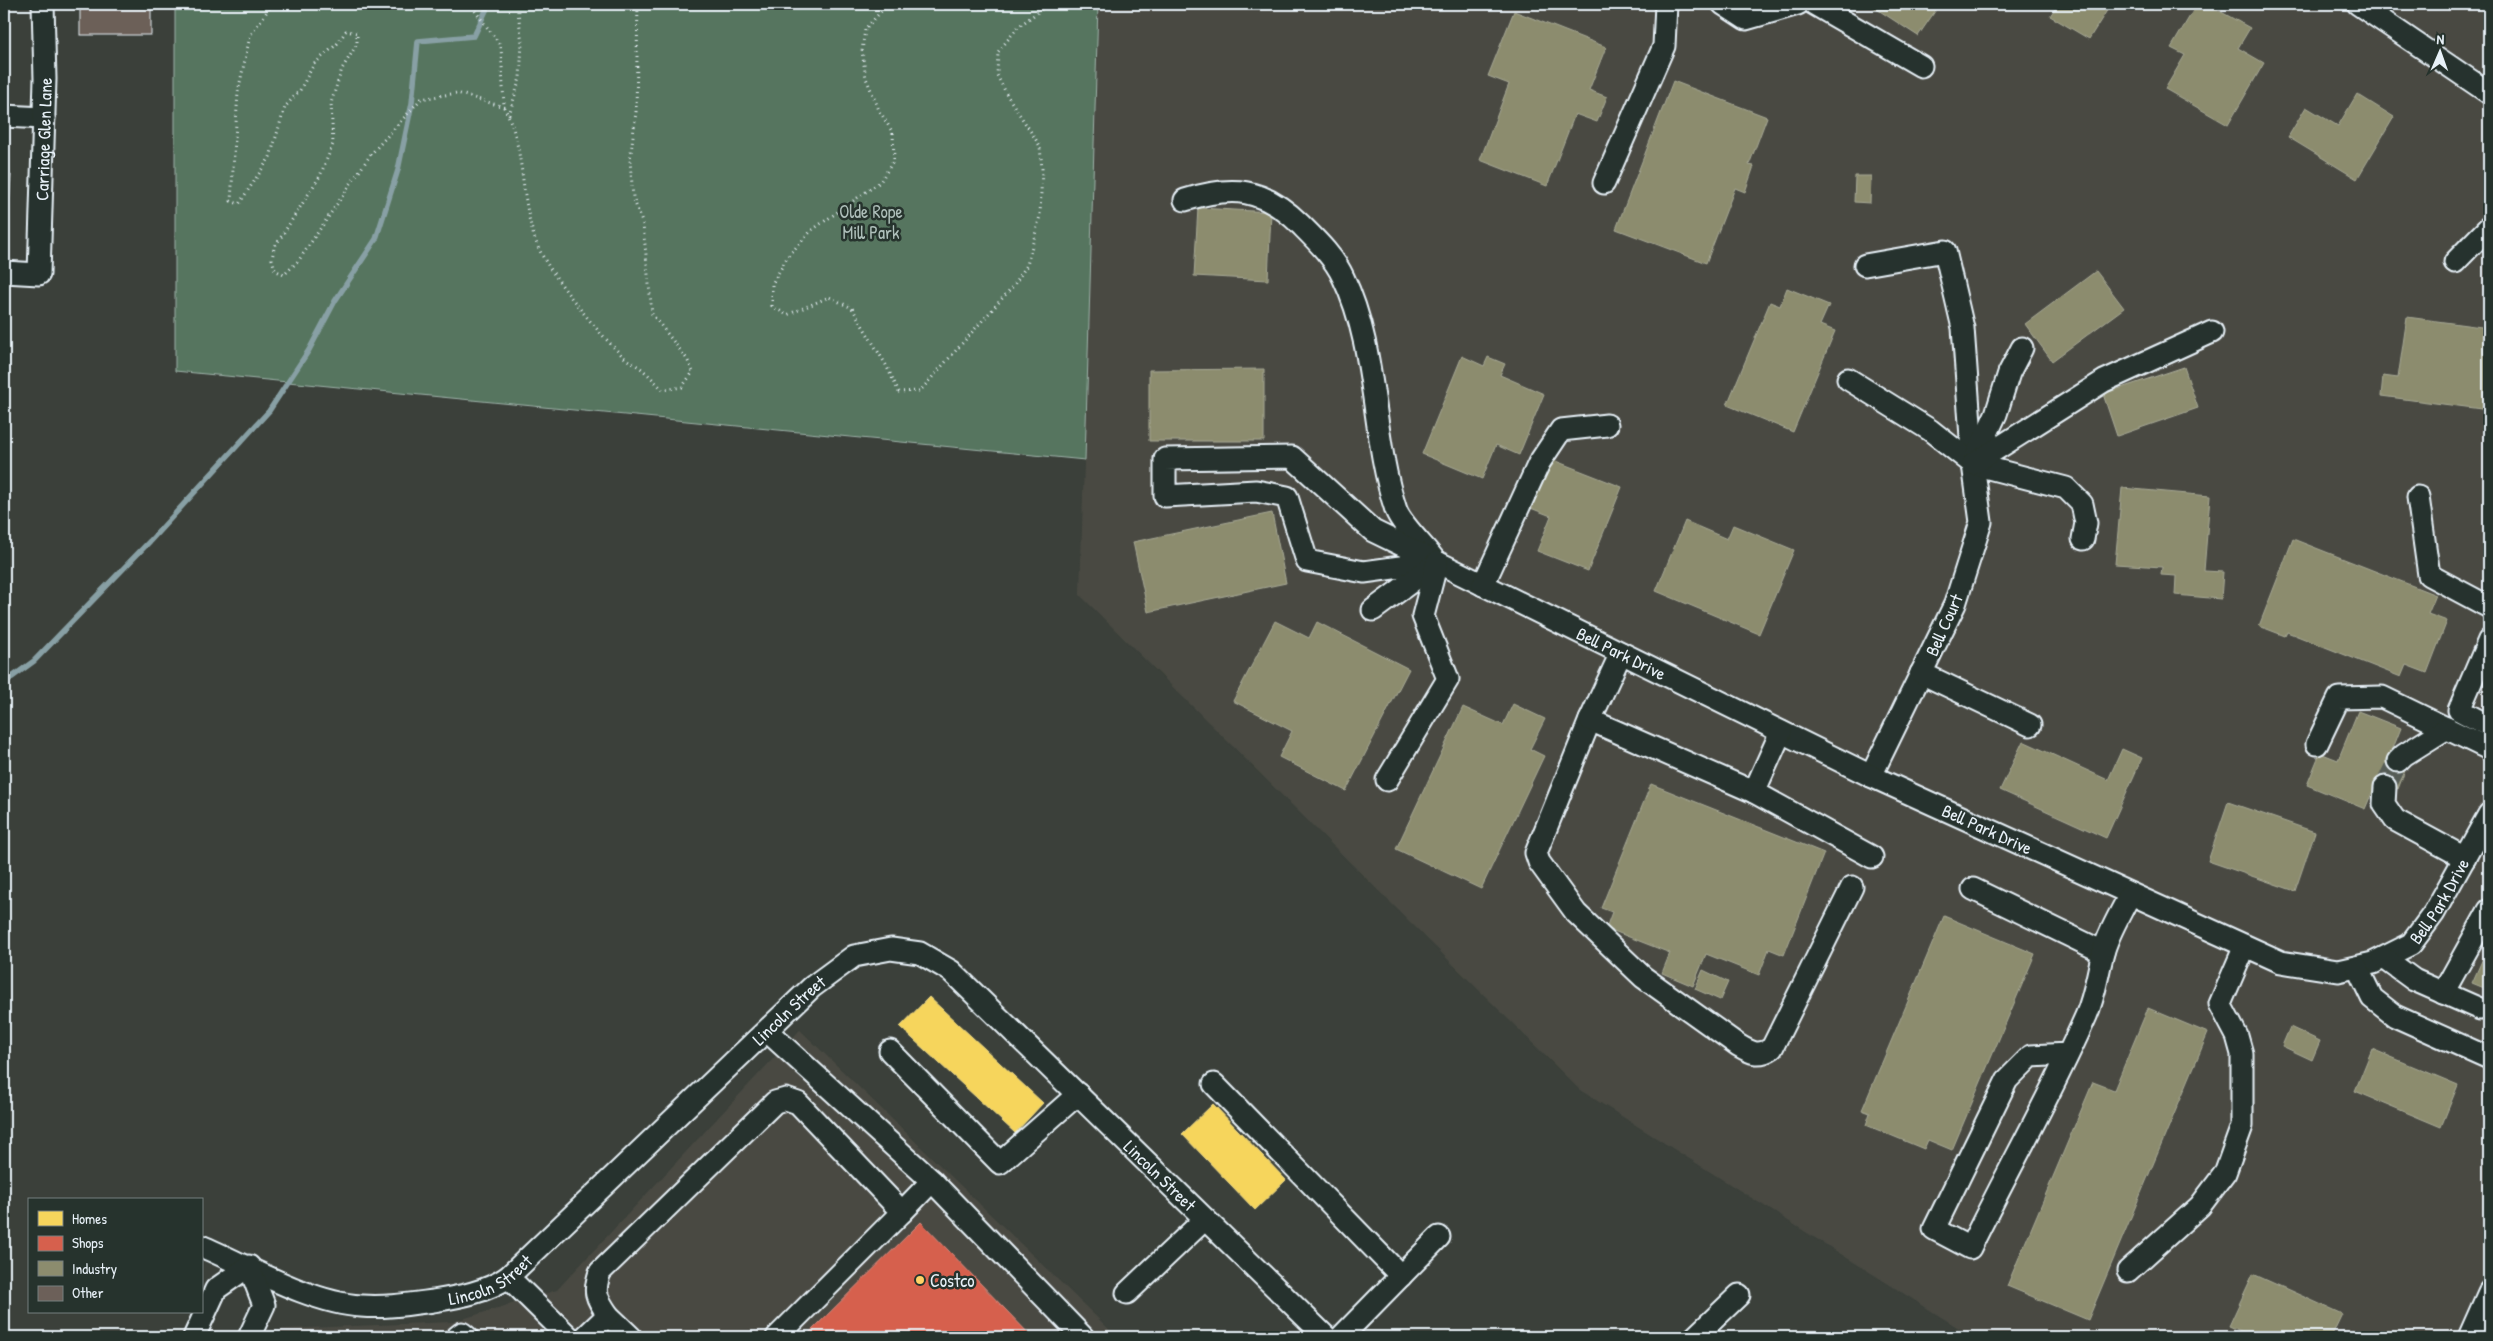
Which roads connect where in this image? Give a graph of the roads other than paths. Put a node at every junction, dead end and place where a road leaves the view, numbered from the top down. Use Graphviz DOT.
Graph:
graph roads {
  1 [pos="43,4"];
  2 [pos="1666,4"];
  3 [pos="1723,4"];
  4 [pos="1798,4"];
  5 [pos="1814,4"];
  6 [pos="2358,4"];
  7 [pos="2379,10"];
  8 [pos="1921,66"];
  9 [pos="2489,93"];
  10 [pos="4,116"];
  11 [pos="44,118"];
  12 [pos="1604,183"];
  13 [pos="1185,200"];
  14 [pos="2489,227"];
  15 [pos="2455,262"];
  16 [pos="1866,265"];
  17 [pos="4,272"];
  18 [pos="2212,332"];
  19 [pos="2022,348"];
  20 [pos="1848,379"];
  21 [pos="1607,425"];
  22 [pos="1973,464"];
  23 [pos="2418,497"];
  24 [pos="2082,539"];
  25 [pos="1437,562"];
  26 [pos="1483,585"];
  27 [pos="2489,608"];
  28 [pos="1373,610"];
  29 [pos="2489,640"];
  30 [pos="1621,653"];
  31 [pos="1921,673"];
  32 [pos="1590,720"];
  33 [pos="2030,726"];
  34 [pos="2489,726"];
  35 [pos="2447,728"];
  36 [pos="1782,732"];
  37 [pos="2317,744"];
  38 [pos="2489,749"];
  39 [pos="2398,761"];
  40 [pos="1871,776"];
  41 [pos="1387,780"];
  42 [pos="2385,787"];
  43 [pos="1754,792"];
  44 [pos="2489,814"];
  45 [pos="1872,857"];
  46 [pos="2465,858"];
  47 [pos="1852,887"];
  48 [pos="1973,889"];
  49 [pos="2130,894"];
  50 [pos="2489,910"];
  51 [pos="2245,946"];
  52 [pos="2103,952"];
  53 [pos="2384,958"];
  54 [pos="2357,967"];
  55 [pos="2443,993"];
  56 [pos="2480,1010"];
  57 [pos="767,1031"];
  58 [pos="890,1051"];
  59 [pos="2067,1054"];
  60 [pos="2489,1058"];
  61 [pos="1214,1084"];
  62 [pos="1078,1094"];
  63 [pos="932,1181"];
  64 [pos="902,1212"];
  65 [pos="1205,1219"];
  66 [pos="1439,1237"];
  67 [pos="202,1246"];
  68 [pos="248,1266"];
  69 [pos="2128,1271"];
  70 [pos="1401,1276"];
  71 [pos="508,1277"];
  72 [pos="2489,1292"];
  73 [pos="1127,1293"];
  74 [pos="1739,1295"];
  75 [pos="608,1315"];
  76 [pos="194,1337"];
  77 [pos="249,1337"];
  78 [pos="457,1337"];
  79 [pos="467,1337"];
  80 [pos="569,1337"];
  81 [pos="585,1337"];
  82 [pos="631,1337"];
  83 [pos="777,1337"];
  84 [pos="1083,1337"];
  85 [pos="1326,1337"];
  86 [pos="1342,1337"];
  87 [pos="1695,1337"];
  88 [pos="2469,1337"];
  1 -- 11 [label="street, Carriage Glen Lane"];
  2 -- 12 [label="street"];
  3 -- 4 [label="street"];
  5 -- 8 [label="street"];
  6 -- 7 [label="street"];
  7 -- 9 [label="street"];
  10 -- 11 [label="street"];
  11 -- 17 [label="street, Carriage Glen Lane"];
  13 -- 25 [label="street"];
  14 -- 15 [label="street"];
  16 -- 22 [label="street, Bell Court"];
  18 -- 22 [label="street"];
  19 -- 22 [label="street"];
  20 -- 22 [label="street"];
  21 -- 26 [label="street"];
  22 -- 24 [label="street"];
  22 -- 31 [label="street, Bell Court"];
  23 -- 27 [label="street"];
  25 -- 25 [label="street, Bell Park Drive"];
  25 -- 26 [label="street, Bell Park Drive"];
  25 -- 28 [label="street"];
  25 -- 41 [label="street"];
  26 -- 30 [label="street, Bell Park Drive"];
  29 -- 34 [label="street"];
  30 -- 32 [label="street"];
  30 -- 36 [label="street, Bell Park Drive"];
  31 -- 33 [label="street"];
  31 -- 40 [label="street, Bell Court"];
  32 -- 43 [label="street"];
  32 -- 47 [label="street"];
  35 -- 37 [label="street"];
  35 -- 38 [label="street"];
  35 -- 39 [label="street"];
  36 -- 40 [label="street, Bell Park Drive"];
  36 -- 43 [label="street"];
  40 -- 49 [label="street, Bell Park Drive"];
  42 -- 46 [label="street"];
  43 -- 45 [label="street"];
  44 -- 46 [label="street, Bell Park Drive"];
  46 -- 53 [label="street, Bell Park Drive"];
  48 -- 52 [label="street"];
  49 -- 51 [label="street, Bell Park Drive"];
  49 -- 52 [label="street"];
  50 -- 55 [label="street"];
  51 -- 54 [label="street, Bell Park Drive"];
  51 -- 69 [label="street"];
  52 -- 59 [label="street"];
  53 -- 54 [label="street, Bell Park Drive"];
  53 -- 55 [label="street"];
  54 -- 60 [label="street"];
  55 -- 56 [label="street"];
  57 -- 62 [label="street, Lincoln Street"];
  57 -- 63 [label="street"];
  57 -- 71 [label="street, Lincoln Street"];
  58 -- 62 [label="street"];
  59 -- 59 [label="street"];
  61 -- 70 [label="street"];
  62 -- 65 [label="street, Lincoln Street"];
  63 -- 64 [label="street"];
  63 -- 84 [label="street"];
  64 -- 75 [label="street"];
  64 -- 83 [label="street"];
  65 -- 73 [label="street"];
  65 -- 85 [label="street, Lincoln Street"];
  66 -- 70 [label="street"];
  67 -- 68 [label="street, Lincoln Street"];
  68 -- 71 [label="street, Lincoln Street"];
  68 -- 76 [label="street"];
  68 -- 77 [label="street"];
  70 -- 86 [label="street"];
  71 -- 80 [label="street"];
  72 -- 88 [label="street"];
  74 -- 87 [label="street"];
  75 -- 81 [label="street"];
  75 -- 82 [label="street"];
  78 -- 79 [label="street"];
}
